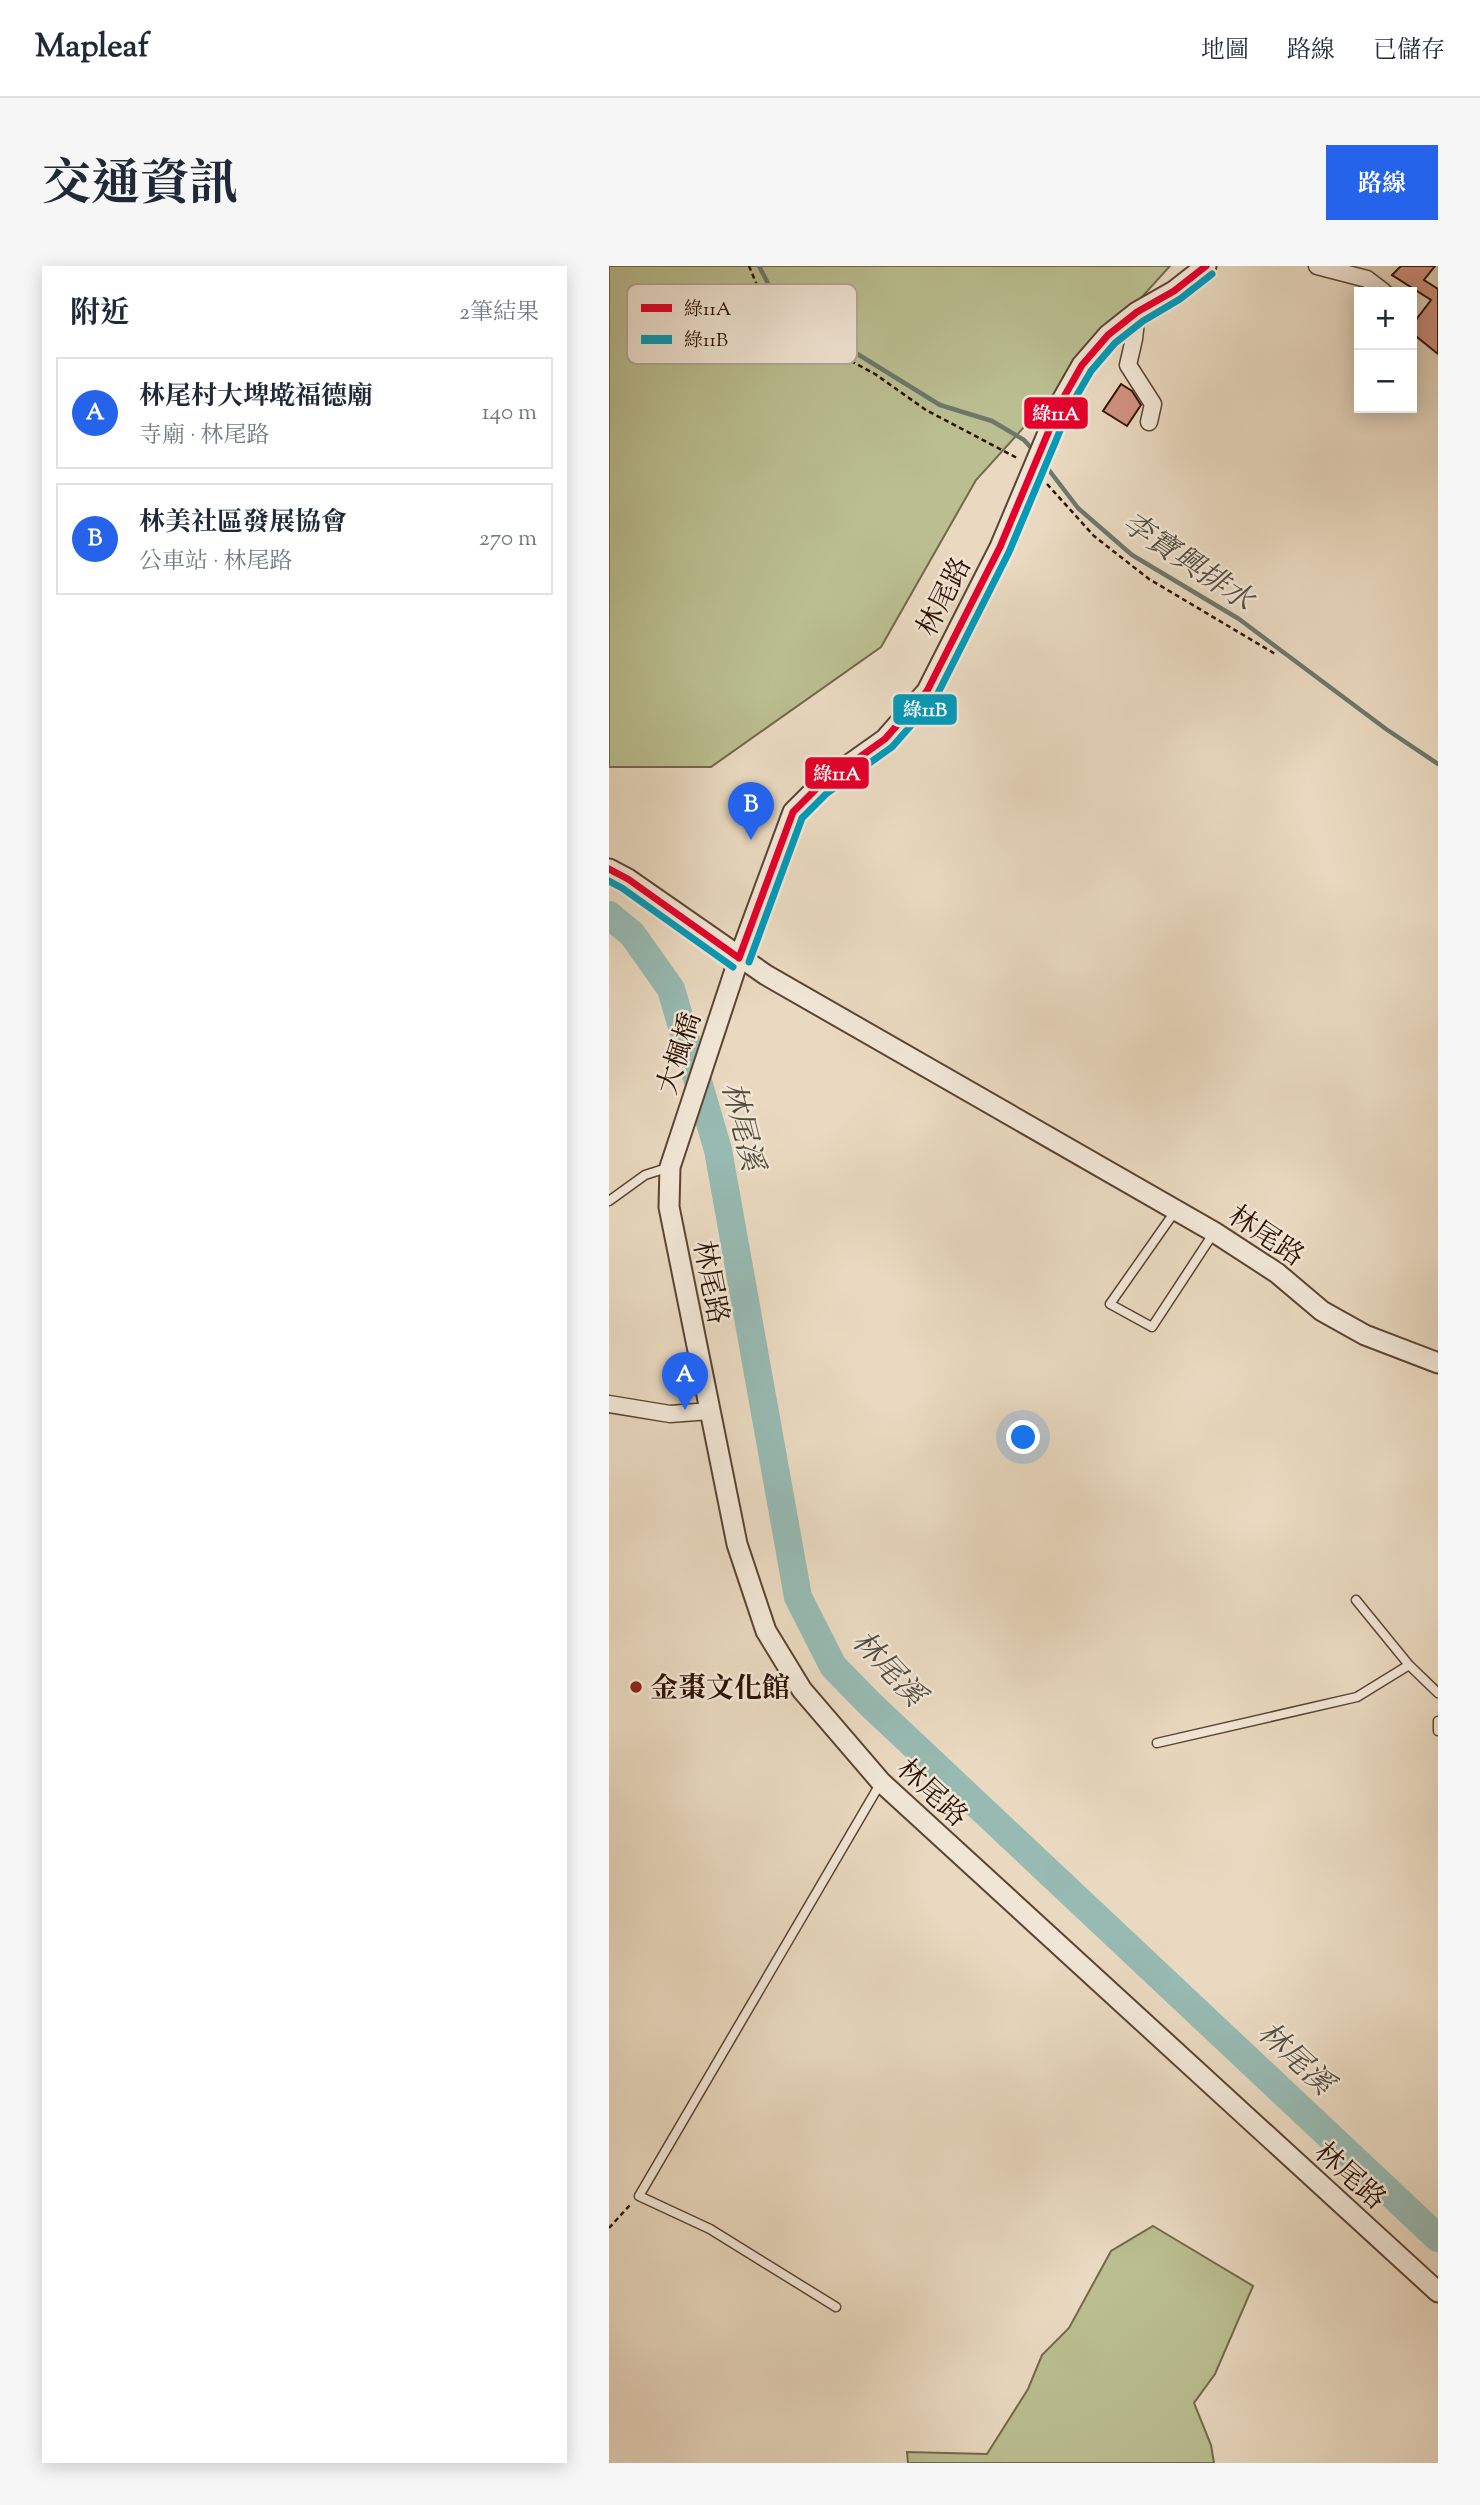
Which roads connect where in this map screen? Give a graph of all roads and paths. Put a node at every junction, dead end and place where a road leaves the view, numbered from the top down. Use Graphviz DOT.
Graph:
graph roads {
  1 [pos="749,266"];
  2 [pos="1206,266"];
  3 [pos="1317,266"];
  4 [pos="757,284"];
  5 [pos="1377,287"];
  6 [pos="1137,312"];
  7 [pos="856,364"];
  8 [pos="1149,422"];
  9 [pos="1031,473"];
  10 [pos="1277,655"];
  11 [pos="609,869"];
  12 [pos="739,958"];
  13 [pos="670,1167"];
  14 [pos="609,1201"];
  15 [pos="1176,1210"];
  16 [pos="1214,1232"];
  17 [pos="1438,1363"];
  18 [pos="609,1404"];
  19 [pos="710,1412"];
  20 [pos="1356,1600"];
  21 [pos="1409,1665"];
  22 [pos="1438,1693"];
  23 [pos="1438,1721"];
  24 [pos="1438,1731"];
  25 [pos="1157,1744"];
  26 [pos="881,1782"];
  27 [pos="639,2196"];
  28 [pos="609,2228"];
  29 [pos="1438,2292"];
  30 [pos="836,2306"];
  1 -- 4 [label="path"];
  2 -- 6 [label="street, 林尾路"];
  3 -- 5 [label="street"];
  6 -- 8 [label="street"];
  6 -- 9 [label="street, 林尾路"];
  7 -- 9 [label="path"];
  9 -- 10 [label="path"];
  9 -- 12 [label="street, 林尾路"];
  11 -- 12 [label="street, 林尾路"];
  12 -- 13 [label="street, 大楓橋"];
  12 -- 15 [label="street, 林尾路"];
  13 -- 14 [label="lane"];
  13 -- 19 [label="street, 林尾路"];
  15 -- 16 [label="street, 林尾路"];
  15 -- 16 [label="lane"];
  16 -- 17 [label="street, 林尾路"];
  18 -- 19 [label="street"];
  19 -- 26 [label="street, 林尾路"];
  20 -- 21 [label="lane"];
  21 -- 22 [label="lane"];
  21 -- 25 [label="lane"];
  23 -- 24 [label="lane"];
  26 -- 27 [label="lane"];
  26 -- 29 [label="street, 林尾路"];
  27 -- 28 [label="path"];
  27 -- 30 [label="lane"];
}
